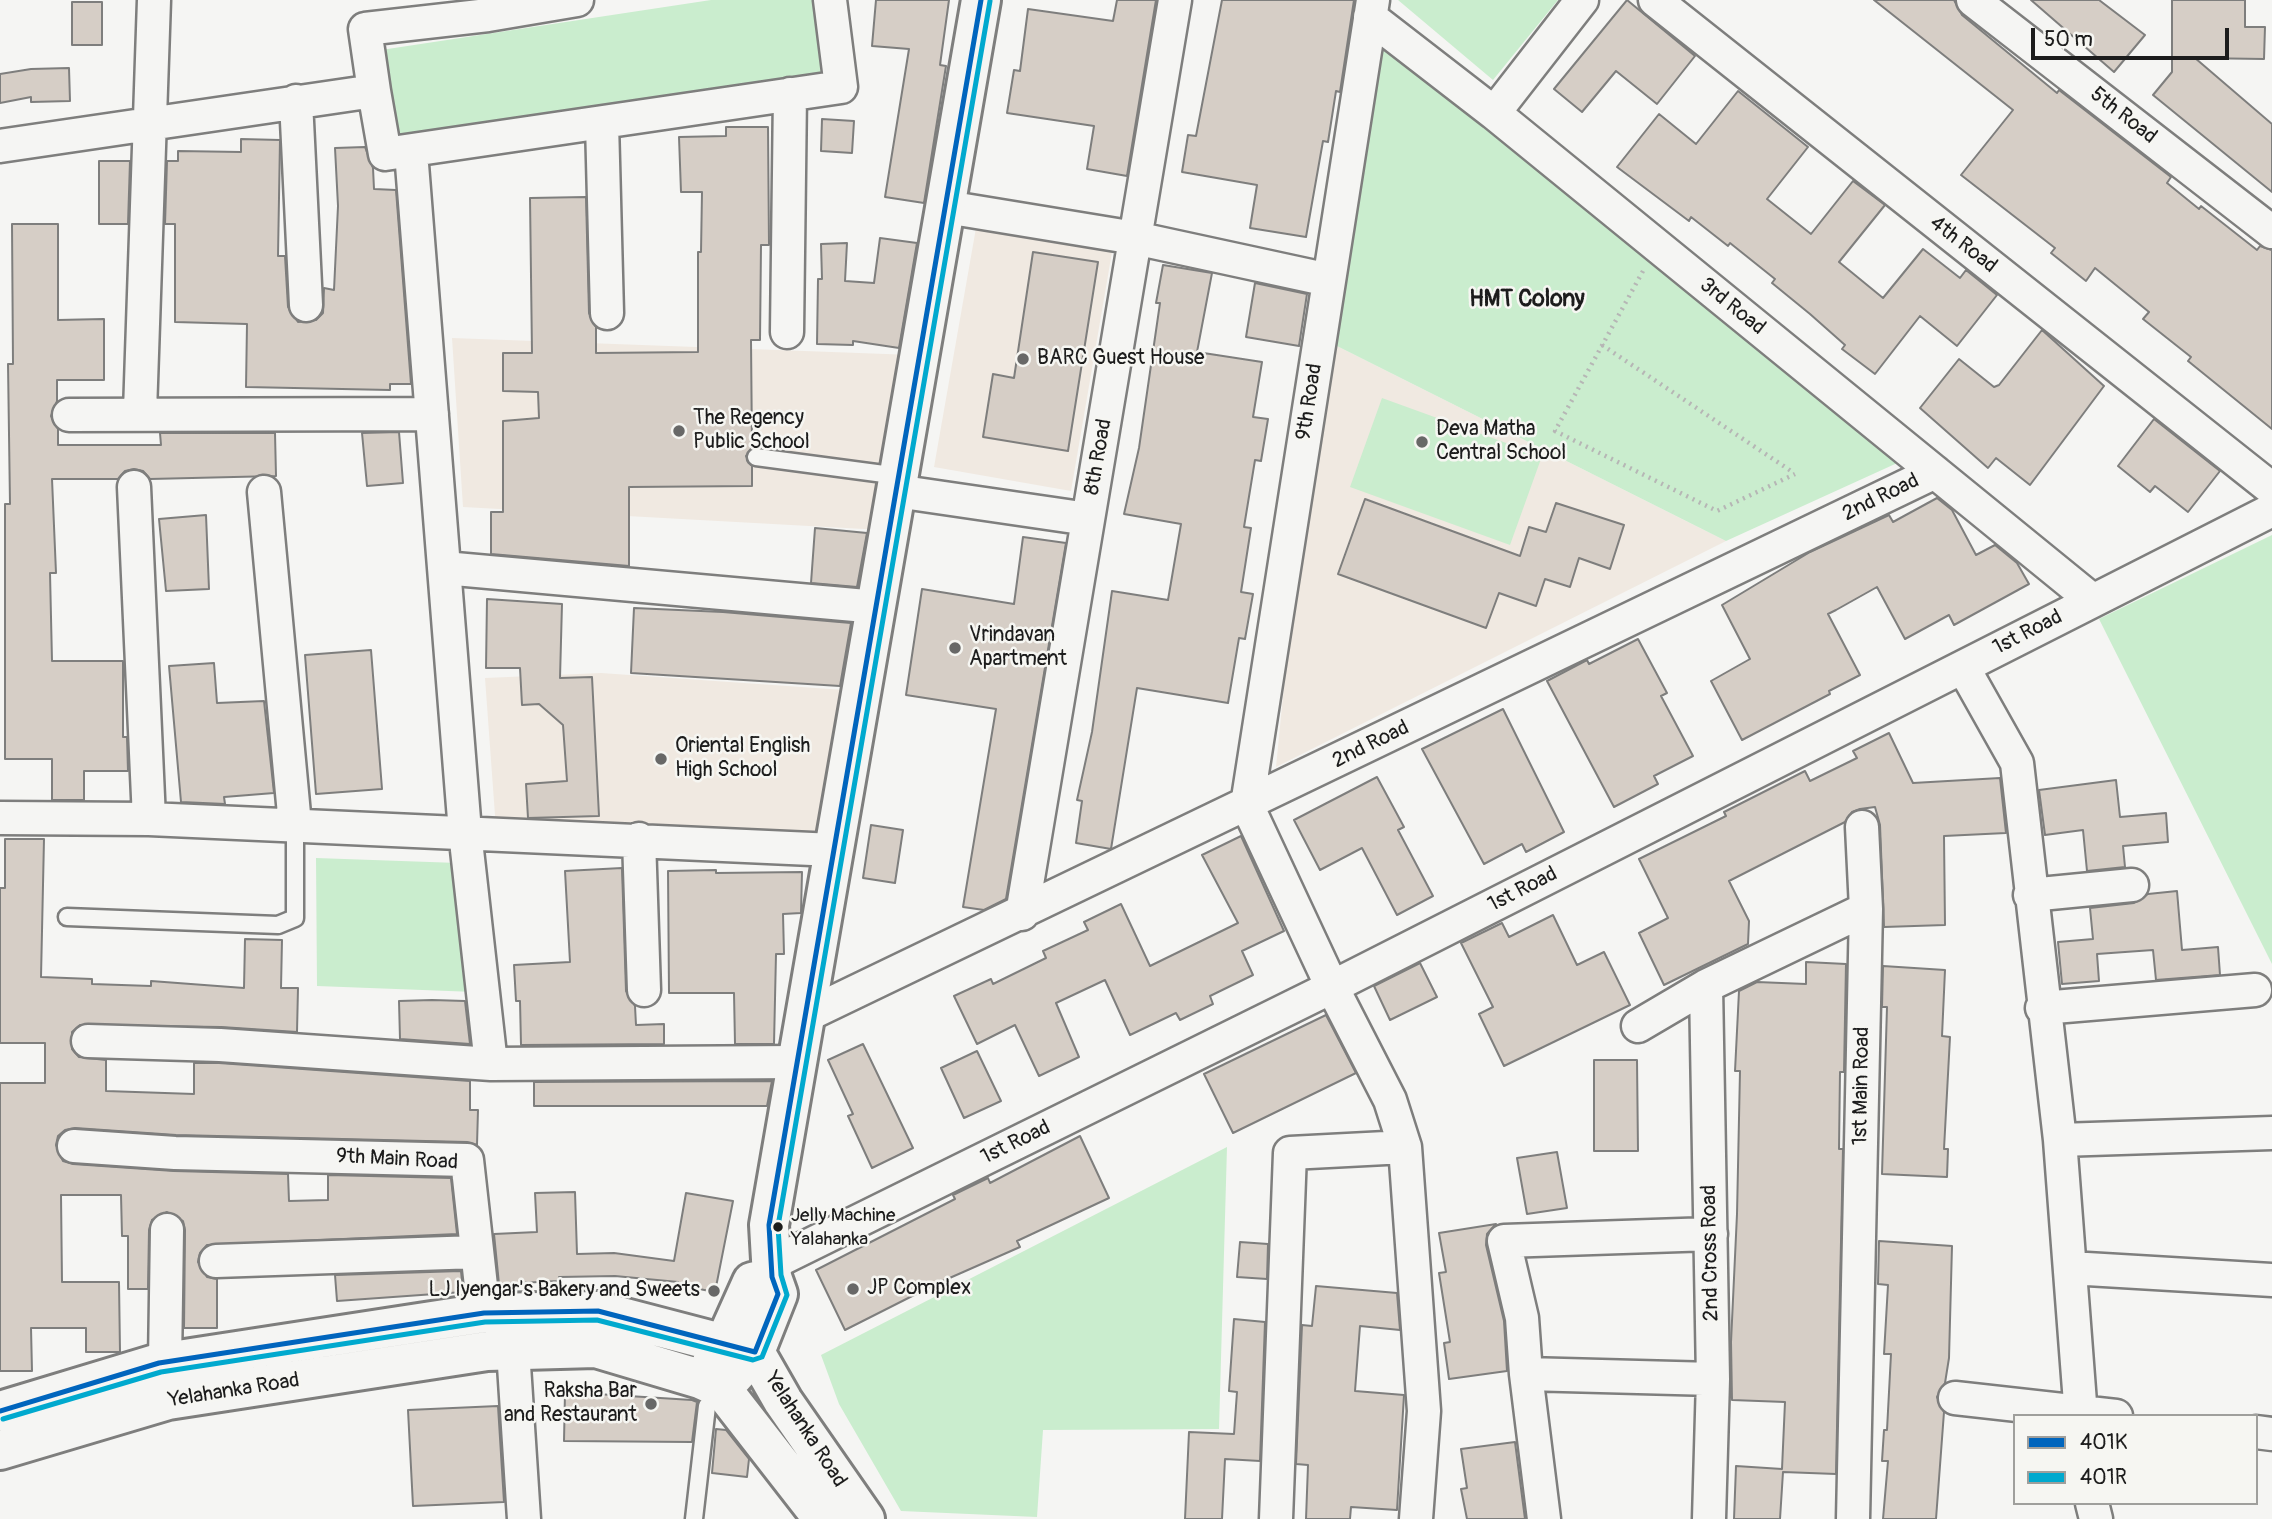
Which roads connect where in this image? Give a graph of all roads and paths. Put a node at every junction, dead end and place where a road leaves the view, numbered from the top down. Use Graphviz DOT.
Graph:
graph roads {
  1 [pos="154,0"];
  2 [pos="578,0"];
  3 [pos="830,0"];
  4 [pos="981,0"];
  5 [pos="1175,0"];
  6 [pos="1582,0"];
  7 [pos="1655,0"];
  8 [pos="1973,0"];
  9 [pos="490,8"];
  10 [pos="1371,9"];
  11 [pos="374,91"];
  12 [pos="790,94"];
  13 [pos="296,101"];
  14 [pos="1493,113"];
  15 [pos="150,123"];
  16 [pos="601,123"];
  17 [pos="0,146"];
  18 [pos="411,152"];
  19 [pos="946,207"];
  20 [pos="2272,232"];
  21 [pos="1135,238"];
  22 [pos="1657,246"];
  23 [pos="1329,280"];
  24 [pos="306,305"];
  25 [pos="607,313"];
  26 [pos="787,332"];
  27 [pos="1602,345"];
  28 [pos="140,412"];
  29 [pos="432,414"];
  30 [pos="69,415"];
  31 [pos="756,457"];
  32 [pos="1935,472"];
  33 [pos="898,483"];
  34 [pos="134,487"];
  35 [pos="2272,489"];
  36 [pos="264,492"];
  37 [pos="2272,510"];
  38 [pos="1088,519"];
  39 [pos="444,568"];
  40 [pos="2092,600"];
  41 [pos="877,607"];
  42 [pos="1963,667"];
  43 [pos="1247,805"];
  44 [pos="0,818"];
  45 [pos="149,819"];
  46 [pos="295,825"];
  47 [pos="1862,827"];
  48 [pos="465,832"];
  49 [pos="639,839"];
  50 [pos="834,850"];
  51 [pos="2132,885"];
  52 [pos="2031,895"];
  53 [pos="1866,909"];
  54 [pos="1023,914"];
  55 [pos="67,917"];
  56 [pos="1706,986"];
  57 [pos="1332,987"];
  58 [pos="644,990"];
  59 [pos="2255,990"];
  60 [pos="2042,1008"];
  61 [pos="805,1016"];
  62 [pos="1638,1026"];
  63 [pos="88,1041"];
  64 [pos="797,1062"];
  65 [pos="491,1063"];
  66 [pos="2272,1133"];
  67 [pos="2060,1140"];
  68 [pos="74,1146"];
  69 [pos="1405,1147"];
  70 [pos="167,1230"];
  71 [pos="1711,1234"];
  72 [pos="477,1252"];
  73 [pos="216,1261"];
  74 [pos="2070,1268"];
  75 [pos="771,1270"];
  76 [pos="2272,1280"];
  77 [pos="484,1313"];
  78 [pos="740,1347"];
  79 [pos="513,1350"];
  80 [pos="165,1363"];
  81 [pos="1526,1374"];
  82 [pos="1713,1379"];
  83 [pos="710,1391"];
  84 [pos="1955,1398"];
  85 [pos="0,1411"];
  86 [pos="2081,1414"];
  87 [pos="0,1450"];
  88 [pos="524,1519"];
  89 [pos="694,1519"];
  90 [pos="823,1519"];
  91 [pos="865,1519"];
  92 [pos="1276,1519"];
  93 [pos="1416,1519"];
  94 [pos="1544,1519"];
  95 [pos="1709,1519"];
  96 [pos="1853,1519"];
  1 -- 15 [label="street"];
  2 -- 9 [label="street"];
  3 -- 12 [label="street"];
  4 -- 19 [label="main road"];
  5 -- 21 [label="street, 8th Road"];
  6 -- 14 [label="street"];
  7 -- 35 [label="street, 4th Road"];
  8 -- 20 [label="street, 5th Road"];
  9 -- 11 [label="street"];
  10 -- 14 [label="street, 3rd Road"];
  10 -- 23 [label="street, 9th Road"];
  11 -- 13 [label="street"];
  11 -- 18 [label="street"];
  12 -- 16 [label="street"];
  12 -- 26 [label="street"];
  13 -- 15 [label="street"];
  13 -- 24 [label="street"];
  14 -- 22 [label="street, 3rd Road"];
  15 -- 17 [label="street"];
  15 -- 28 [label="street"];
  16 -- 18 [label="street"];
  16 -- 25 [label="street"];
  18 -- 29 [label="street"];
  19 -- 21 [label="street"];
  19 -- 33 [label="main road"];
  21 -- 23 [label="street"];
  21 -- 38 [label="street, 8th Road"];
  22 -- 27 [label="path"];
  22 -- 32 [label="street, 3rd Road"];
  23 -- 43 [label="street, 9th Road"];
  27 -- 27 [label="path"];
  28 -- 29 [label="street"];
  28 -- 30 [label="street"];
  29 -- 39 [label="street"];
  31 -- 33 [label="lane"];
  32 -- 40 [label="street, 3rd Road"];
  32 -- 43 [label="street, 2nd Road"];
  33 -- 38 [label="street"];
  33 -- 41 [label="main road"];
  34 -- 45 [label="street"];
  36 -- 46 [label="street"];
  37 -- 40 [label="street, 1st Road"];
  38 -- 54 [label="street, 8th Road"];
  39 -- 41 [label="street"];
  39 -- 48 [label="street"];
  40 -- 42 [label="street, 1st Road"];
  41 -- 50 [label="main road"];
  42 -- 52 [label="street"];
  42 -- 57 [label="street, 1st Road"];
  43 -- 54 [label="street, 2nd Road"];
  43 -- 57 [label="street"];
  44 -- 45 [label="street"];
  45 -- 46 [label="street"];
  46 -- 48 [label="street"];
  46 -- 55 [label="lane"];
  47 -- 53 [label="street, 1st Main Road"];
  48 -- 49 [label="street"];
  48 -- 65 [label="street"];
  49 -- 50 [label="street"];
  49 -- 58 [label="street"];
  50 -- 61 [label="main road"];
  51 -- 52 [label="street"];
  52 -- 60 [label="street"];
  53 -- 56 [label="street"];
  53 -- 96 [label="street, 1st Main Road"];
  54 -- 61 [label="street, 2nd Road"];
  56 -- 62 [label="street"];
  56 -- 71 [label="street, 2nd Cross Road"];
  57 -- 69 [label="street"];
  57 -- 75 [label="street, 1st Road"];
  59 -- 60 [label="street"];
  60 -- 67 [label="street"];
  61 -- 64 [label="main road"];
  63 -- 65 [label="street"];
  64 -- 65 [label="street"];
  64 -- 75 [label="main road"];
  66 -- 67 [label="street"];
  67 -- 74 [label="street"];
  68 -- 72 [label="street, 9th Main Road"];
  69 -- 92 [label="street"];
  69 -- 93 [label="street"];
  70 -- 80 [label="street"];
  71 -- 81 [label="street"];
  71 -- 82 [label="street, 2nd Cross Road"];
  72 -- 73 [label="street"];
  72 -- 77 [label="street, 9th Main Road"];
  74 -- 76 [label="street"];
  74 -- 86 [label="street"];
  75 -- 78 [label="main road"];
  77 -- 78 [label="main road, Yelahanka Road"];
  77 -- 80 [label="main road, Yelahanka Road"];
  78 -- 83 [label="main road"];
  78 -- 91 [label="main road, Yelahanka Road"];
  79 -- 83 [label="main road, Yelahanka Road"];
  79 -- 87 [label="main road, Yelahanka Road"];
  79 -- 88 [label="street"];
  80 -- 85 [label="main road, Yelahanka Road"];
  81 -- 82 [label="street"];
  81 -- 94 [label="street"];
  82 -- 95 [label="street, 2nd Cross Road"];
  83 -- 89 [label="lane"];
  83 -- 90 [label="main road, Yelahanka Road"];
  84 -- 86 [label="street"];
}
